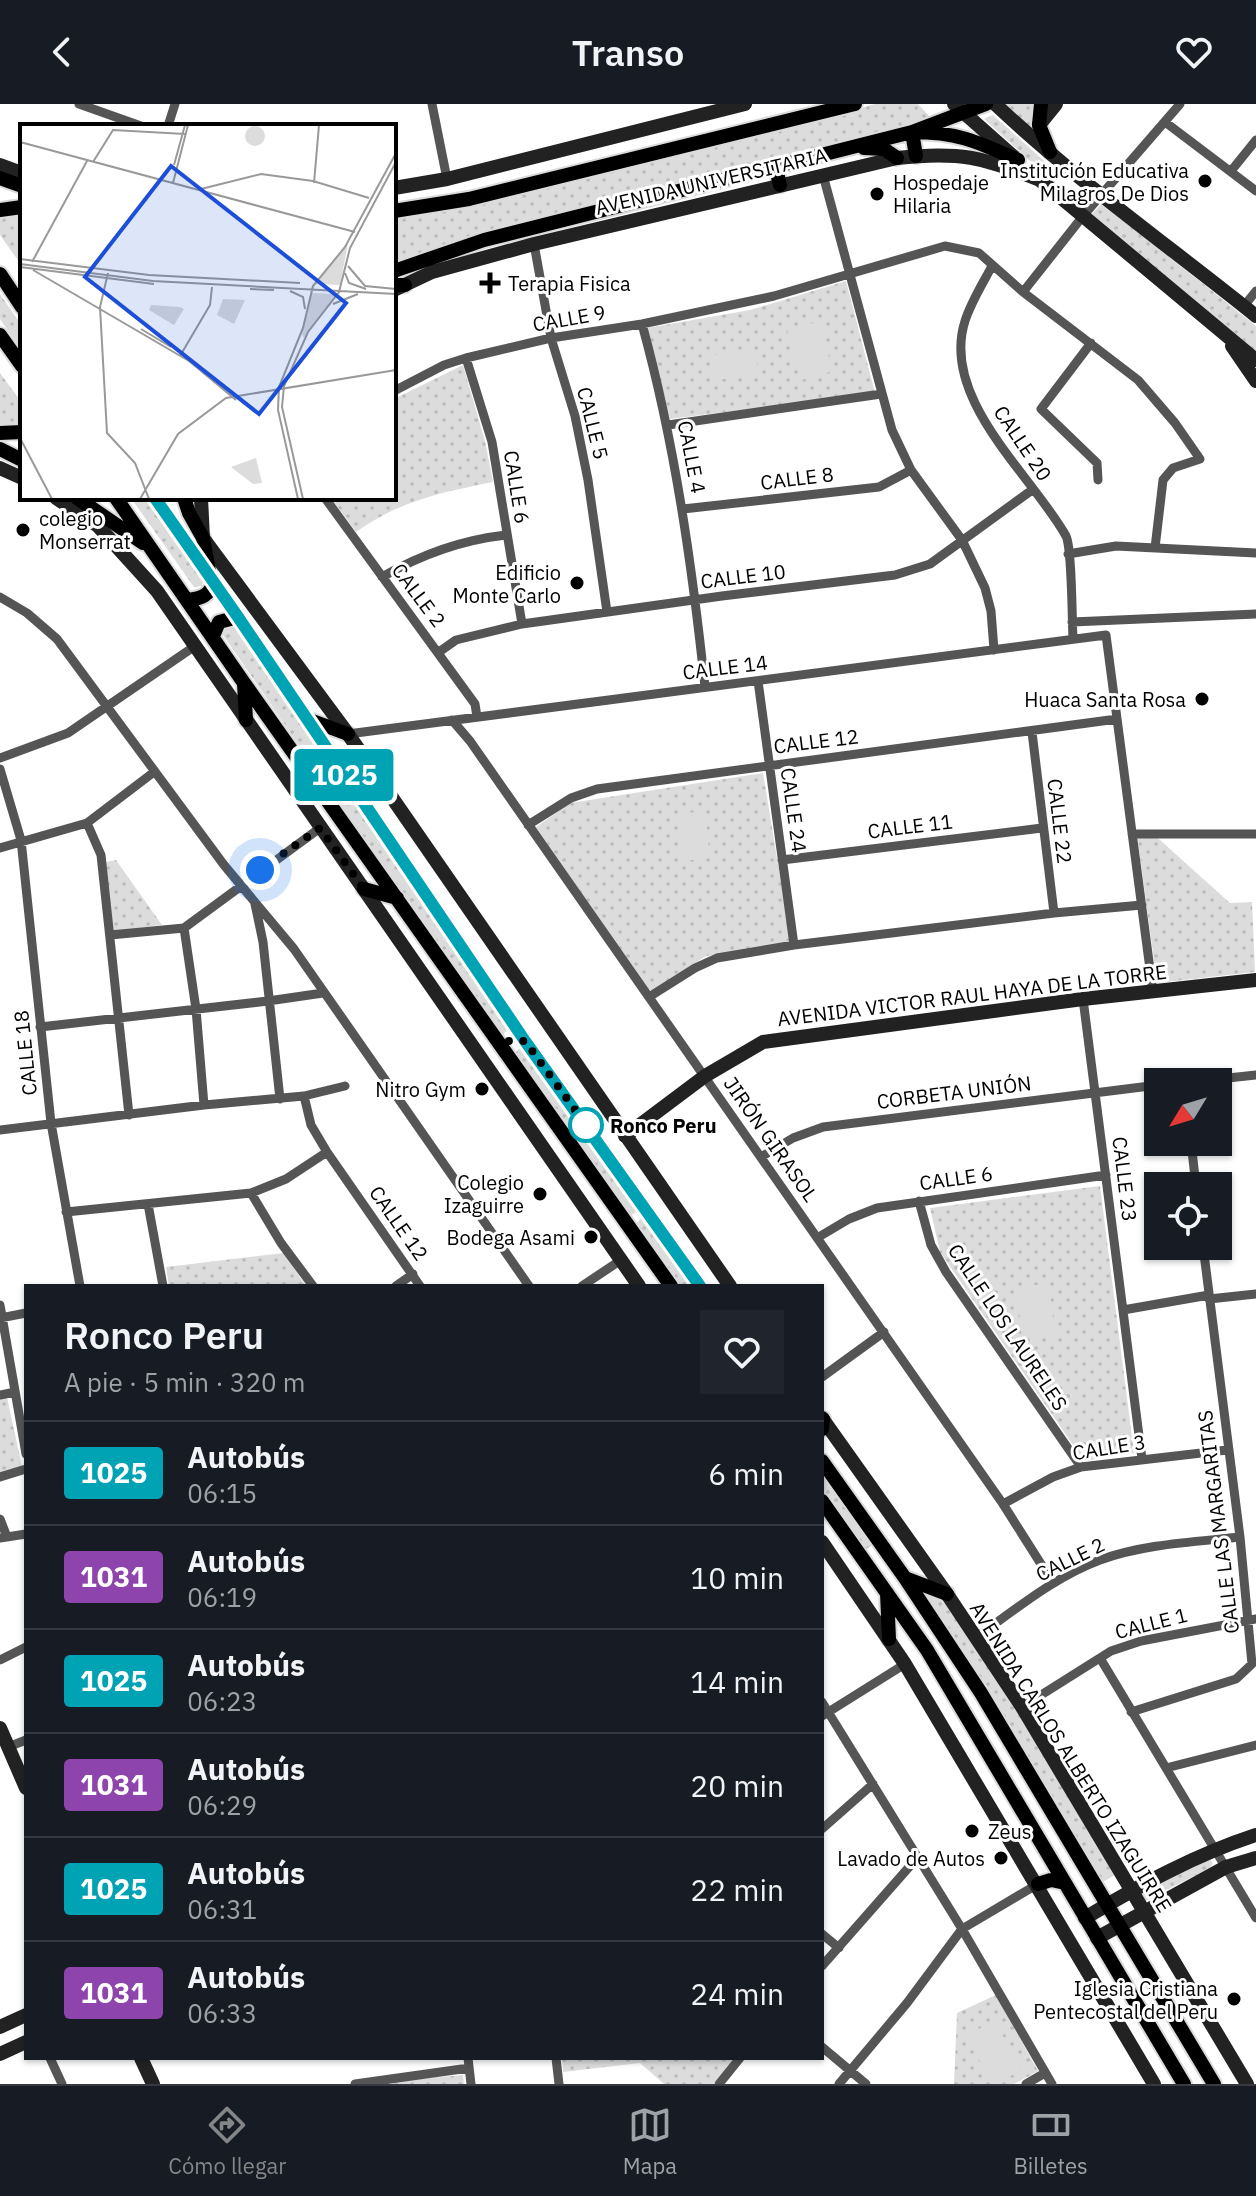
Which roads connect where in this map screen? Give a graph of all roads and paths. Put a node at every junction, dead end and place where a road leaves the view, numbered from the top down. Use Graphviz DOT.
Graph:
graph roads {
  1 [pos="79,104"];
  2 [pos="175,104"];
  3 [pos="432,104"];
  4 [pos="745,104"];
  5 [pos="855,104"];
  6 [pos="986,104"];
  7 [pos="995,104"];
  8 [pos="1041,104"];
  9 [pos="1056,104"];
  10 [pos="1180,104"];
  11 [pos="833,107"];
  12 [pos="959,109"];
  13 [pos="1165,122"];
  14 [pos="135,124"];
  15 [pos="169,124"];
  16 [pos="1039,125"];
  17 [pos="912,132"];
  18 [pos="1256,140"];
  19 [pos="844,148"];
  20 [pos="1050,152"];
  21 [pos="916,156"];
  22 [pos="897,158"];
  23 [pos="1018,160"];
  24 [pos="0,165"];
  25 [pos="775,165"];
  26 [pos="1231,171"];
  27 [pos="20,172"];
  28 [pos="823,175"];
  29 [pos="1080,177"];
  30 [pos="0,178"];
  31 [pos="447,179"];
  32 [pos="1040,180"];
  33 [pos="20,185"];
  34 [pos="780,185"];
  35 [pos="396,188"];
  36 [pos="1256,191"];
  37 [pos="1102,195"];
  38 [pos="1061,198"];
  39 [pos="20,207"];
  40 [pos="0,210"];
  41 [pos="396,211"];
  42 [pos="1083,216"];
  43 [pos="534,244"];
  44 [pos="992,266"];
  45 [pos="396,270"];
  46 [pos="0,274"];
  47 [pos="850,275"];
  48 [pos="398,287"];
  49 [pos="1256,291"];
  50 [pos="1023,292"];
  51 [pos="20,304"];
  52 [pos="1250,311"];
  53 [pos="642,324"];
  54 [pos="1220,330"];
  55 [pos="0,335"];
  56 [pos="551,338"];
  57 [pos="1091,343"];
  58 [pos="466,358"];
  59 [pos="1256,360"];
  60 [pos="20,363"];
  61 [pos="1256,381"];
  62 [pos="396,390"];
  63 [pos="881,394"];
  64 [pos="668,425"];
  65 [pos="20,432"];
  66 [pos="0,433"];
  67 [pos="0,449"];
  68 [pos="20,459"];
  69 [pos="0,468"];
  70 [pos="911,470"];
  71 [pos="20,477"];
  72 [pos="1098,480"];
  73 [pos="1032,490"];
  74 [pos="117,500"];
  75 [pos="156,500"];
  76 [pos="185,500"];
  77 [pos="201,500"];
  78 [pos="326,500"];
  79 [pos="70,501"];
  80 [pos="683,509"];
  81 [pos="170,520"];
  82 [pos="506,535"];
  83 [pos="203,538"];
  84 [pos="962,540"];
  85 [pos="1155,548"];
  86 [pos="154,551"];
  87 [pos="1256,553"];
  88 [pos="1068,554"];
  89 [pos="382,577"];
  90 [pos="212,578"];
  91 [pos="0,597"];
  92 [pos="188,600"];
  93 [pos="695,600"];
  94 [pos="607,612"];
  95 [pos="1256,614"];
  96 [pos="238,617"];
  97 [pos="1072,622"];
  98 [pos="522,624"];
  99 [pos="213,636"];
  100 [pos="1073,639"];
  101 [pos="195,646"];
  102 [pos="994,650"];
  103 [pos="439,652"];
  104 [pos="758,681"];
  105 [pos="244,683"];
  106 [pos="705,687"];
  107 [pos="106,707"];
  108 [pos="477,717"];
  109 [pos="306,719"];
  110 [pos="1117,719"];
  111 [pos="246,720"];
  112 [pos="452,720"];
  113 [pos="1032,732"];
  114 [pos="348,734"];
  115 [pos="0,758"];
  116 [pos="769,765"];
  117 [pos="0,769"];
  118 [pos="154,772"];
  119 [pos="87,823"];
  120 [pos="528,825"];
  121 [pos="320,828"];
  122 [pos="1042,828"];
  123 [pos="1132,834"];
  124 [pos="1256,834"];
  125 [pos="21,840"];
  126 [pos="0,848"];
  127 [pos="782,860"];
  128 [pos="240,884"];
  129 [pos="364,889"];
  130 [pos="397,898"];
  131 [pos="255,901"];
  132 [pos="1142,905"];
  133 [pos="1054,913"];
  134 [pos="184,928"];
  135 [pos="110,935"];
  136 [pos="794,945"];
  137 [pos="1256,980"];
  138 [pos="1153,992"];
  139 [pos="323,993"];
  140 [pos="649,997"];
  141 [pos="1083,999"];
  142 [pos="268,1001"];
  143 [pos="196,1009"];
  144 [pos="117,1017"];
  145 [pos="40,1027"];
  146 [pos="525,1041"];
  147 [pos="506,1055"];
  148 [pos="1256,1075"];
  149 [pos="705,1076"];
  150 [pos="1232,1078"];
  151 [pos="345,1086"];
  152 [pos="1144,1087"];
  153 [pos="1096,1092"];
  154 [pos="304,1096"];
  155 [pos="280,1099"];
  156 [pos="204,1105"];
  157 [pos="129,1115"];
  158 [pos="51,1123"];
  159 [pos="0,1130"];
  160 [pos="625,1136"];
  161 [pos="327,1152"];
  162 [pos="761,1157"];
  163 [pos="1106,1175"];
  164 [pos="251,1193"];
  165 [pos="919,1201"];
  166 [pos="148,1204"];
  167 [pos="66,1212"];
  168 [pos="817,1238"];
  169 [pos="621,1260"];
  170 [pos="1205,1260"];
  171 [pos="413,1274"];
  172 [pos="80,1284"];
  173 [pos="163,1284"];
  174 [pos="312,1284"];
  175 [pos="399,1284"];
  176 [pos="419,1284"];
  177 [pos="528,1284"];
  178 [pos="585,1284"];
  179 [pos="638,1284"];
  180 [pos="670,1284"];
  181 [pos="699,1284"];
  182 [pos="729,1284"];
  183 [pos="1256,1294"];
  184 [pos="1209,1297"];
  185 [pos="0,1305"];
  186 [pos="1123,1310"];
  187 [pos="24,1313"];
  188 [pos="1,1318"];
  189 [pos="884,1332"];
  190 [pos="824,1376"];
  191 [pos="15,1392"];
  192 [pos="0,1395"];
  193 [pos="824,1421"];
  194 [pos="24,1443"];
  195 [pos="1227,1450"];
  196 [pos="1142,1459"];
  197 [pos="824,1464"];
  198 [pos="1081,1467"];
  199 [pos="24,1470"];
  200 [pos="0,1477"];
  201 [pos="824,1504"];
  202 [pos="1003,1504"];
  203 [pos="0,1519"];
  204 [pos="24,1534"];
  205 [pos="1240,1537"];
  206 [pos="3,1538"];
  207 [pos="824,1545"];
  208 [pos="885,1549"];
  209 [pos="863,1558"];
  210 [pos="905,1578"];
  211 [pos="1053,1583"];
  212 [pos="887,1593"];
  213 [pos="947,1594"];
  214 [pos="1253,1619"];
  215 [pos="975,1638"];
  216 [pos="889,1639"];
  217 [pos="24,1648"];
  218 [pos="1100,1658"];
  219 [pos="0,1660"];
  220 [pos="905,1664"];
  221 [pos="981,1693"];
  222 [pos="959,1707"];
  223 [pos="1022,1707"];
  224 [pos="1131,1712"];
  225 [pos="825,1714"];
  226 [pos="2,1738"];
  227 [pos="24,1740"];
  228 [pos="1256,1745"];
  229 [pos="1166,1768"];
  230 [pos="24,1784"];
  231 [pos="873,1784"];
  232 [pos="824,1827"];
  233 [pos="1256,1835"];
  234 [pos="1215,1849"];
  235 [pos="917,1858"];
  236 [pos="1256,1858"];
  237 [pos="1226,1867"];
  238 [pos="1065,1883"];
  239 [pos="1038,1884"];
  240 [pos="1131,1891"];
  241 [pos="1107,1905"];
  242 [pos="1143,1912"];
  243 [pos="1085,1918"];
  244 [pos="1256,1918"];
  245 [pos="1119,1926"];
  246 [pos="962,1929"];
  247 [pos="824,1936"];
  248 [pos="1097,1938"];
  249 [pos="839,1948"];
  250 [pos="824,1964"];
  251 [pos="24,2016"];
  252 [pos="0,2027"];
  253 [pos="24,2043"];
  254 [pos="824,2049"];
  255 [pos="0,2054"];
  256 [pos="51,2060"];
  257 [pos="142,2060"];
  258 [pos="556,2060"];
  259 [pos="738,2060"];
  260 [pos="468,2063"];
  261 [pos="850,2071"];
  262 [pos="1045,2073"];
  263 [pos="62,2084"];
  264 [pos="153,2084"];
  265 [pos="355,2084"];
  266 [pos="471,2084"];
  267 [pos="559,2084"];
  268 [pos="719,2084"];
  269 [pos="839,2084"];
  270 [pos="866,2084"];
  271 [pos="1026,2084"];
  272 [pos="1052,2084"];
  273 [pos="1154,2084"];
  274 [pos="1184,2084"];
  275 [pos="1214,2084"];
  276 [pos="1247,2084"];
  1 -- 14 [label="street"];
  2 -- 15 [label="street"];
  3 -- 31 [label="street"];
  4 -- 31 [label="street"];
  5 -- 11 [label="main road, AVENIDA UNIVERSITARIA"];
  6 -- 12 [label="main road, AVENIDA UNIVERSITARIA"];
  7 -- 20 [label="street"];
  8 -- 16 [label="main road"];
  9 -- 16 [label="street"];
  10 -- 13 [label="street"];
  11 -- 41 [label="main road, AVENIDA UNIVERSITARIA"];
  12 -- 17 [label="main road, AVENIDA UNIVERSITARIA"];
  12 -- 23 [label="street"];
  13 -- 26 [label="street"];
  13 -- 37 [label="street"];
  16 -- 20 [label="main road"];
  17 -- 19 [label="main road, AVENIDA UNIVERSITARIA"];
  17 -- 21 [label="main road"];
  17 -- 23 [label="main road"];
  18 -- 26 [label="street"];
  19 -- 22 [label="main road"];
  19 -- 25 [label="main road, AVENIDA UNIVERSITARIA"];
  20 -- 29 [label="street"];
  21 -- 22 [label="street, AVENIDA UNIVERSITARIA"];
  21 -- 32 [label="street, AVENIDA UNIVERSITARIA"];
  22 -- 28 [label="street, AVENIDA UNIVERSITARIA"];
  23 -- 32 [label="street"];
  24 -- 27 [label="street"];
  25 -- 34 [label="main road"];
  25 -- 45 [label="main road, AVENIDA UNIVERSITARIA"];
  26 -- 36 [label="street"];
  28 -- 34 [label="street, AVENIDA UNIVERSITARIA"];
  28 -- 47 [label="street"];
  29 -- 37 [label="street"];
  29 -- 38 [label="street"];
  30 -- 33 [label="main road"];
  31 -- 35 [label="street"];
  32 -- 38 [label="street"];
  34 -- 43 [label="street, AVENIDA UNIVERSITARIA"];
  37 -- 42 [label="street"];
  37 -- 52 [label="street"];
  38 -- 42 [label="street"];
  39 -- 40 [label="main road"];
  42 -- 50 [label="street"];
  42 -- 54 [label="street"];
  43 -- 48 [label="street, AVENIDA UNIVERSITARIA"];
  43 -- 56 [label="street, CALLE 5"];
  44 -- 47 [label="street, CALLE 9"];
  44 -- 50 [label="street, CALLE 9"];
  44 -- 73 [label="street, CALLE 20"];
  46 -- 51 [label="main road"];
  47 -- 53 [label="street, CALLE 9"];
  47 -- 63 [label="street"];
  49 -- 52 [label="street"];
  50 -- 57 [label="street, CALLE 9"];
  53 -- 56 [label="street, CALLE 9"];
  53 -- 64 [label="street, CALLE 4"];
  54 -- 59 [label="street"];
  54 -- 61 [label="street"];
  55 -- 60 [label="main road"];
  56 -- 58 [label="street, CALLE 9"];
  56 -- 94 [label="street, CALLE 5"];
  57 -- 72 [label="street"];
  57 -- 85 [label="street, CALLE 9"];
  58 -- 62 [label="street, CALLE 9"];
  58 -- 82 [label="street, CALLE 6"];
  63 -- 64 [label="street"];
  63 -- 70 [label="street"];
  64 -- 80 [label="street, CALLE 4"];
  65 -- 66 [label="main road"];
  67 -- 68 [label="main road"];
  69 -- 71 [label="street"];
  70 -- 80 [label="street, CALLE 8"];
  70 -- 84 [label="street"];
  73 -- 84 [label="street, CALLE 10"];
  73 -- 88 [label="street, CALLE 20"];
  74 -- 86 [label="main road"];
  75 -- 81 [label="main road"];
  76 -- 83 [label="main road"];
  77 -- 83 [label="street"];
  78 -- 89 [label="street, CALLE 2"];
  79 -- 86 [label="main road"];
  79 -- 101 [label="street"];
  80 -- 93 [label="street, CALLE 4"];
  81 -- 83 [label="main road"];
  81 -- 90 [label="main road"];
  82 -- 89 [label="street"];
  82 -- 98 [label="street, CALLE 6"];
  83 -- 90 [label="main road"];
  83 -- 114 [label="street"];
  84 -- 93 [label="street, CALLE 10"];
  84 -- 102 [label="street"];
  85 -- 87 [label="street"];
  85 -- 88 [label="street"];
  86 -- 92 [label="main road"];
  88 -- 97 [label="street, CALLE 20"];
  89 -- 103 [label="street, CALLE 2"];
  90 -- 92 [label="main road"];
  90 -- 96 [label="main road"];
  91 -- 107 [label="street"];
  92 -- 99 [label="main road"];
  93 -- 94 [label="street, CALLE 10"];
  93 -- 106 [label="street"];
  94 -- 98 [label="street, CALLE 10"];
  95 -- 97 [label="street"];
  96 -- 99 [label="main road"];
  96 -- 109 [label="main road"];
  97 -- 100 [label="street, CALLE 20"];
  98 -- 103 [label="street, CALLE 10"];
  99 -- 105 [label="main road"];
  100 -- 102 [label="street, CALLE 14"];
  100 -- 110 [label="street, CALLE 14"];
  101 -- 107 [label="street"];
  101 -- 111 [label="street"];
  102 -- 104 [label="street, CALLE 14"];
  103 -- 108 [label="street, CALLE 2"];
  104 -- 106 [label="street, CALLE 14"];
  104 -- 116 [label="street, CALLE 24"];
  105 -- 111 [label="main road"];
  105 -- 130 [label="main road"];
  106 -- 108 [label="street, CALLE 14"];
  107 -- 115 [label="street"];
  107 -- 118 [label="street"];
  108 -- 112 [label="street, CALLE 14"];
  109 -- 114 [label="main road"];
  109 -- 146 [label="main road"];
  110 -- 113 [label="street, CALLE 12"];
  110 -- 123 [label="street"];
  111 -- 121 [label="street"];
  112 -- 114 [label="street, CALLE 14"];
  112 -- 120 [label="street, JIRÓN GIRASOL"];
  113 -- 116 [label="street, CALLE 12"];
  113 -- 122 [label="street, CALLE 22"];
  114 -- 160 [label="street"];
  116 -- 120 [label="street, CALLE 12"];
  116 -- 127 [label="street, CALLE 24"];
  117 -- 125 [label="street, CALLE 18"];
  118 -- 119 [label="street"];
  118 -- 128 [label="street"];
  119 -- 125 [label="street"];
  119 -- 135 [label="street"];
  120 -- 140 [label="street, JIRÓN GIRASOL"];
  121 -- 128 [label="street"];
  121 -- 129 [label="street"];
  122 -- 127 [label="street, CALLE 11"];
  122 -- 133 [label="street, CALLE 22"];
  123 -- 124 [label="street"];
  123 -- 132 [label="street"];
  125 -- 126 [label="street"];
  125 -- 145 [label="street, CALLE 18"];
  127 -- 136 [label="street, CALLE 24"];
  128 -- 131 [label="street"];
  128 -- 134 [label="street"];
  129 -- 130 [label="main road"];
  129 -- 169 [label="street"];
  130 -- 147 [label="main road"];
  131 -- 139 [label="street"];
  131 -- 142 [label="street"];
  132 -- 133 [label="street"];
  132 -- 138 [label="street"];
  133 -- 136 [label="street"];
  134 -- 135 [label="street"];
  134 -- 143 [label="street"];
  135 -- 144 [label="street"];
  136 -- 140 [label="street"];
  137 -- 138 [label="street, AVENIDA VICTOR RAUL HAYA DE LA TORRE"];
  138 -- 141 [label="street, AVENIDA VICTOR RAUL HAYA DE LA TORRE"];
  139 -- 142 [label="street"];
  139 -- 177 [label="street"];
  140 -- 149 [label="street, JIRÓN GIRASOL"];
  141 -- 149 [label="street, AVENIDA VICTOR RAUL HAYA DE LA TORRE"];
  141 -- 153 [label="street, CALLE 23"];
  142 -- 143 [label="street"];
  142 -- 155 [label="street"];
  143 -- 144 [label="street"];
  143 -- 156 [label="street"];
  144 -- 145 [label="street"];
  144 -- 157 [label="street"];
  145 -- 158 [label="street, CALLE 18"];
  146 -- 147 [label="main road"];
  146 -- 181 [label="main road"];
  147 -- 180 [label="main road"];
  148 -- 150 [label="street"];
  149 -- 160 [label="street, AVENIDA VICTOR RAUL HAYA DE LA TORRE"];
  149 -- 162 [label="street, JIRÓN GIRASOL"];
  151 -- 154 [label="street"];
  152 -- 153 [label="street, CORBETA UNIÓN"];
  153 -- 162 [label="street, CORBETA UNIÓN"];
  153 -- 163 [label="street, CALLE 23"];
  154 -- 155 [label="street"];
  154 -- 161 [label="street, CALLE 12"];
  155 -- 156 [label="street"];
  156 -- 157 [label="street"];
  157 -- 158 [label="street"];
  158 -- 159 [label="street"];
  158 -- 167 [label="street, CALLE 18"];
  160 -- 182 [label="street"];
  161 -- 164 [label="street"];
  161 -- 171 [label="street, CALLE 12"];
  162 -- 168 [label="street, JIRÓN GIRASOL"];
  163 -- 165 [label="street, CALLE 6"];
  163 -- 186 [label="street, CALLE 23"];
  164 -- 166 [label="street"];
  164 -- 174 [label="street"];
  165 -- 168 [label="street, CALLE 6"];
  165 -- 198 [label="street, CALLE LOS LAURELES"];
  166 -- 167 [label="street"];
  166 -- 173 [label="street"];
  167 -- 172 [label="street, CALLE 18"];
  168 -- 189 [label="street, JIRÓN GIRASOL"];
  169 -- 178 [label="street"];
  169 -- 179 [label="street"];
  170 -- 184 [label="street, CALLE LAS MARGARITAS"];
  171 -- 175 [label="street"];
  171 -- 176 [label="street, CALLE 12"];
  183 -- 184 [label="street"];
  184 -- 186 [label="street"];
  184 -- 195 [label="street, CALLE LAS MARGARITAS"];
  185 -- 188 [label="street"];
  186 -- 196 [label="street, CALLE 23"];
  187 -- 188 [label="street"];
  188 -- 191 [label="street"];
  189 -- 190 [label="street"];
  189 -- 202 [label="street, JIRÓN GIRASOL"];
  191 -- 192 [label="street"];
  191 -- 194 [label="street"];
  193 -- 213 [label="street, AVENIDA CARLOS ALBERTO IZAGUIRRE"];
  195 -- 196 [label="street, CALLE 3"];
  195 -- 205 [label="street, CALLE LAS MARGARITAS"];
  196 -- 198 [label="street, CALLE 3"];
  197 -- 208 [label="main road"];
  198 -- 202 [label="street, CALLE 3"];
  199 -- 200 [label="street"];
  201 -- 209 [label="main road"];
  202 -- 211 [label="street, JIRÓN GIRASOL"];
  203 -- 206 [label="street"];
  204 -- 206 [label="street"];
  205 -- 211 [label="street, CALLE 2"];
  205 -- 214 [label="street, CALLE LAS MARGARITAS"];
  207 -- 216 [label="street"];
  208 -- 209 [label="main road"];
  208 -- 210 [label="main road"];
  209 -- 212 [label="main road"];
  210 -- 213 [label="main road"];
  210 -- 221 [label="main road"];
  211 -- 215 [label="street, CALLE 2"];
  212 -- 216 [label="main road"];
  212 -- 222 [label="main road"];
  213 -- 215 [label="street, AVENIDA CARLOS ALBERTO IZAGUIRRE"];
  214 -- 218 [label="street, CALLE 1"];
  214 -- 224 [label="street, CALLE LAS MARGARITAS"];
  215 -- 223 [label="street, AVENIDA CARLOS ALBERTO IZAGUIRRE"];
  216 -- 220 [label="street"];
  217 -- 219 [label="street"];
  218 -- 223 [label="street, CALLE 1"];
  218 -- 224 [label="street"];
  220 -- 225 [label="street"];
  220 -- 239 [label="street"];
  221 -- 222 [label="main road"];
  221 -- 241 [label="main road"];
  222 -- 238 [label="main road"];
  223 -- 240 [label="street, AVENIDA CARLOS ALBERTO IZAGUIRRE"];
  224 -- 229 [label="street"];
  225 -- 231 [label="street"];
  226 -- 227 [label="street"];
  226 -- 230 [label="street"];
  228 -- 229 [label="street"];
  229 -- 234 [label="street"];
  231 -- 232 [label="street"];
  231 -- 235 [label="street"];
  233 -- 234 [label="street"];
  234 -- 237 [label="street"];
  234 -- 240 [label="street"];
  235 -- 246 [label="street"];
  235 -- 249 [label="street"];
  236 -- 237 [label="street"];
  237 -- 242 [label="street"];
  237 -- 244 [label="street"];
  238 -- 239 [label="main road"];
  238 -- 243 [label="main road"];
  239 -- 246 [label="street"];
  239 -- 273 [label="street"];
  240 -- 241 [label="street"];
  240 -- 242 [label="street, AVENIDA CARLOS ALBERTO IZAGUIRRE"];
  241 -- 243 [label="street"];
  241 -- 245 [label="main road"];
  242 -- 245 [label="street"];
  242 -- 276 [label="street, AVENIDA CARLOS ALBERTO IZAGUIRRE"];
  243 -- 248 [label="main road"];
  245 -- 248 [label="street"];
  245 -- 275 [label="main road"];
  246 -- 261 [label="street"];
  246 -- 262 [label="street"];
  247 -- 249 [label="street"];
  248 -- 274 [label="main road"];
  249 -- 250 [label="street"];
  251 -- 252 [label="street"];
  253 -- 255 [label="street"];
  254 -- 261 [label="street"];
  256 -- 263 [label="street"];
  257 -- 264 [label="street"];
  258 -- 267 [label="street"];
  259 -- 268 [label="street"];
  260 -- 265 [label="street"];
  260 -- 266 [label="street"];
  261 -- 269 [label="street"];
  261 -- 270 [label="street"];
  262 -- 271 [label="street"];
  262 -- 272 [label="street"];
}
